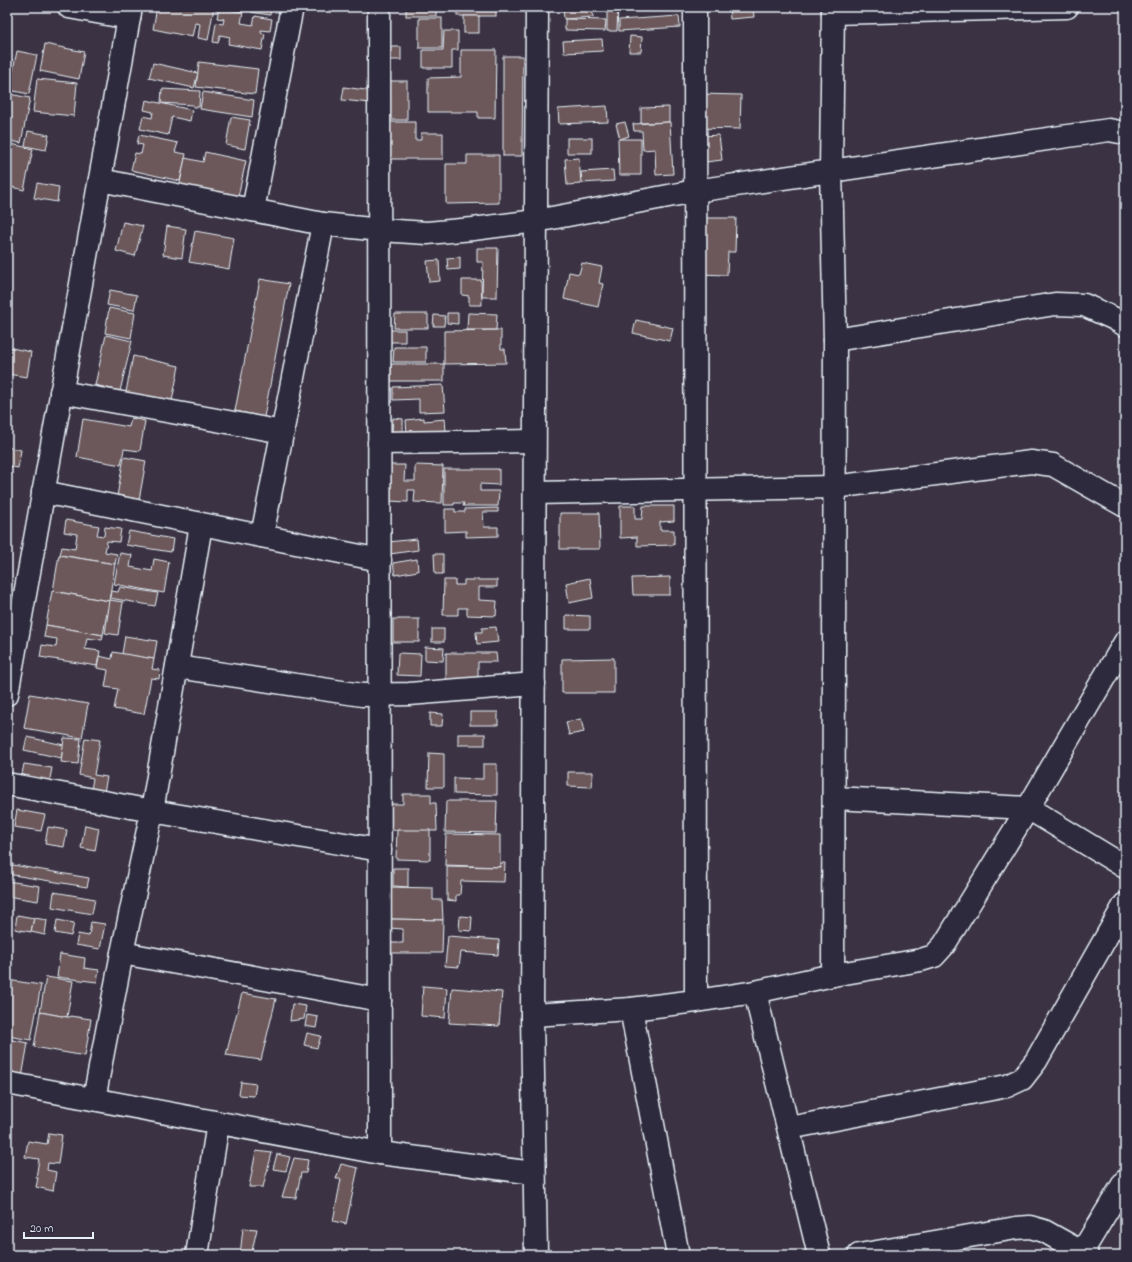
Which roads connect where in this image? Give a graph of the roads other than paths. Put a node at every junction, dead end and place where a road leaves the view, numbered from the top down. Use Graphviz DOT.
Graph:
graph roads {
  1 [pos="69,7"];
  2 [pos="292,7"];
  3 [pos="380,7"];
  4 [pos="537,7"];
  5 [pos="695,7"];
  6 [pos="1067,7"];
  7 [pos="833,10"];
  8 [pos="130,12"];
  9 [pos="1125,133"];
  10 [pos="831,170"];
  11 [pos="100,180"];
  12 [pos="695,191"];
  13 [pos="252,210"];
  14 [pos="536,221"];
  15 [pos="323,224"];
  16 [pos="380,230"];
  17 [pos="1125,325"];
  18 [pos="835,340"];
  19 [pos="61,392"];
  20 [pos="283,432"];
  21 [pos="534,441"];
  22 [pos="379,443"];
  23 [pos="834,487"];
  24 [pos="696,489"];
  25 [pos="43,492"];
  26 [pos="535,493"];
  27 [pos="1125,506"];
  28 [pos="201,525"];
  29 [pos="262,536"];
  30 [pos="380,560"];
  31 [pos="1125,642"];
  32 [pos="177,666"];
  33 [pos="534,684"];
  34 [pos="7,689"];
  35 [pos="379,695"];
  36 [pos="7,784"];
  37 [pos="834,798"];
  38 [pos="1028,808"];
  39 [pos="152,812"];
  40 [pos="380,850"];
  41 [pos="1125,867"];
  42 [pos="1125,904"];
  43 [pos="122,953"];
  44 [pos="833,975"];
  45 [pos="756,992"];
  46 [pos="380,1000"];
  47 [pos="696,1001"];
  48 [pos="632,1008"];
  49 [pos="532,1015"];
  50 [pos="7,1083"];
  51 [pos="94,1099"];
  52 [pos="218,1122"];
  53 [pos="789,1128"];
  54 [pos="380,1153"];
  55 [pos="534,1173"];
  56 [pos="1125,1181"];
  57 [pos="1085,1253"];
  58 [pos="197,1255"];
  59 [pos="536,1255"];
  60 [pos="678,1255"];
  61 [pos="819,1255"];
  62 [pos="859,1255"];
  1 -- 8 [label="street"];
  2 -- 13 [label="street"];
  3 -- 16 [label="street"];
  4 -- 14 [label="street"];
  5 -- 12 [label="street"];
  6 -- 7 [label="street"];
  7 -- 10 [label="street"];
  8 -- 11 [label="street"];
  9 -- 10 [label="street"];
  10 -- 12 [label="street"];
  10 -- 18 [label="street"];
  11 -- 13 [label="street"];
  11 -- 19 [label="street"];
  12 -- 14 [label="street"];
  12 -- 24 [label="street"];
  13 -- 15 [label="street"];
  14 -- 16 [label="street"];
  14 -- 21 [label="street"];
  15 -- 16 [label="street"];
  15 -- 20 [label="street"];
  16 -- 22 [label="street"];
  17 -- 18 [label="street"];
  18 -- 23 [label="street"];
  19 -- 20 [label="street"];
  19 -- 25 [label="street"];
  20 -- 29 [label="street"];
  21 -- 22 [label="street"];
  21 -- 26 [label="street"];
  22 -- 30 [label="street"];
  23 -- 24 [label="street"];
  23 -- 27 [label="street"];
  23 -- 37 [label="street"];
  24 -- 26 [label="street"];
  24 -- 47 [label="street"];
  25 -- 28 [label="street"];
  25 -- 34 [label="street"];
  26 -- 33 [label="street"];
  28 -- 29 [label="street"];
  28 -- 32 [label="street"];
  29 -- 30 [label="street"];
  30 -- 35 [label="street"];
  31 -- 38 [label="street"];
  32 -- 35 [label="street"];
  32 -- 39 [label="street"];
  33 -- 35 [label="street"];
  33 -- 49 [label="street"];
  35 -- 40 [label="street"];
  36 -- 39 [label="street"];
  37 -- 38 [label="street"];
  37 -- 44 [label="street"];
  38 -- 41 [label="street"];
  38 -- 44 [label="street"];
  39 -- 40 [label="street"];
  39 -- 43 [label="street"];
  40 -- 46 [label="street"];
  42 -- 53 [label="street"];
  43 -- 46 [label="street"];
  43 -- 51 [label="street"];
  44 -- 45 [label="street"];
  45 -- 47 [label="street"];
  45 -- 53 [label="street"];
  46 -- 54 [label="street"];
  47 -- 48 [label="street"];
  48 -- 49 [label="street"];
  48 -- 60 [label="street"];
  49 -- 55 [label="street"];
  50 -- 51 [label="street"];
  51 -- 52 [label="street"];
  52 -- 54 [label="street"];
  52 -- 58 [label="street"];
  53 -- 61 [label="street"];
  54 -- 55 [label="street"];
  55 -- 59 [label="street"];
  56 -- 57 [label="street"];
  57 -- 62 [label="street"];
}
